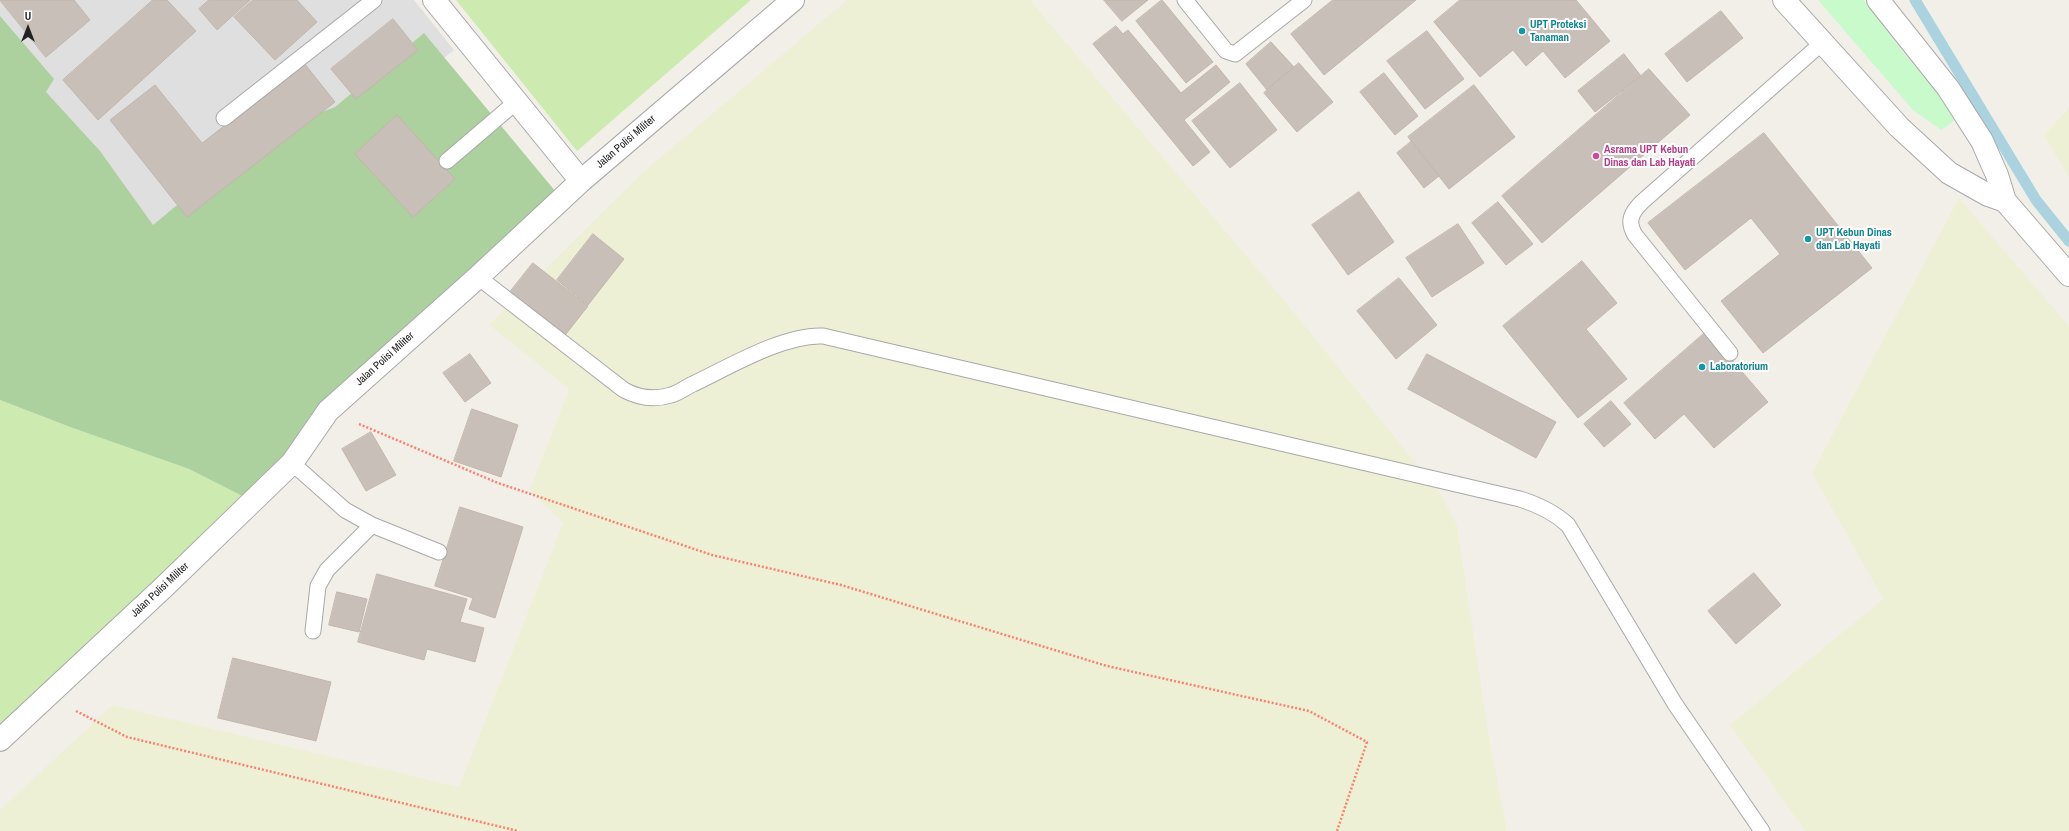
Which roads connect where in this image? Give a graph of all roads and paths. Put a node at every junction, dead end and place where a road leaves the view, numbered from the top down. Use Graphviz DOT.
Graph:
graph roads {
  1 [pos="374,0"];
  2 [pos="434,0"];
  3 [pos="793,0"];
  4 [pos="1185,0"];
  5 [pos="1304,0"];
  6 [pos="1784,0"];
  7 [pos="1878,0"];
  8 [pos="1822,43"];
  9 [pos="516,102"];
  10 [pos="224,118"];
  11 [pos="447,161"];
  12 [pos="581,181"];
  13 [pos="2005,201"];
  14 [pos="2069,275"];
  15 [pos="478,278"];
  16 [pos="1730,353"];
  17 [pos="328,411"];
  18 [pos="292,463"];
  19 [pos="372,525"];
  20 [pos="439,552"];
  21 [pos="313,631"];
  22 [pos="47,696"];
  23 [pos="0,740"];
  24 [pos="518,831"];
  25 [pos="1337,831"];
  26 [pos="1762,831"];
  1 -- 10 [label="lane"];
  2 -- 9 [label="street"];
  3 -- 12 [label="street, Jalan Polisi Militer"];
  4 -- 5 [label="lane"];
  6 -- 8 [label="street"];
  7 -- 13 [label="street"];
  8 -- 13 [label="street"];
  8 -- 16 [label="lane"];
  9 -- 11 [label="lane"];
  9 -- 12 [label="street"];
  12 -- 15 [label="street, Jalan Polisi Militer"];
  13 -- 14 [label="street"];
  15 -- 17 [label="street, Jalan Polisi Militer"];
  15 -- 26 [label="lane"];
  17 -- 18 [label="street, Jalan Polisi Militer"];
  17 -- 25 [label="path"];
  18 -- 19 [label="lane"];
  18 -- 22 [label="street, Jalan Polisi Militer"];
  19 -- 20 [label="lane"];
  19 -- 21 [label="lane"];
  22 -- 23 [label="street, Jalan Polisi Militer"];
  22 -- 24 [label="path"];
}
